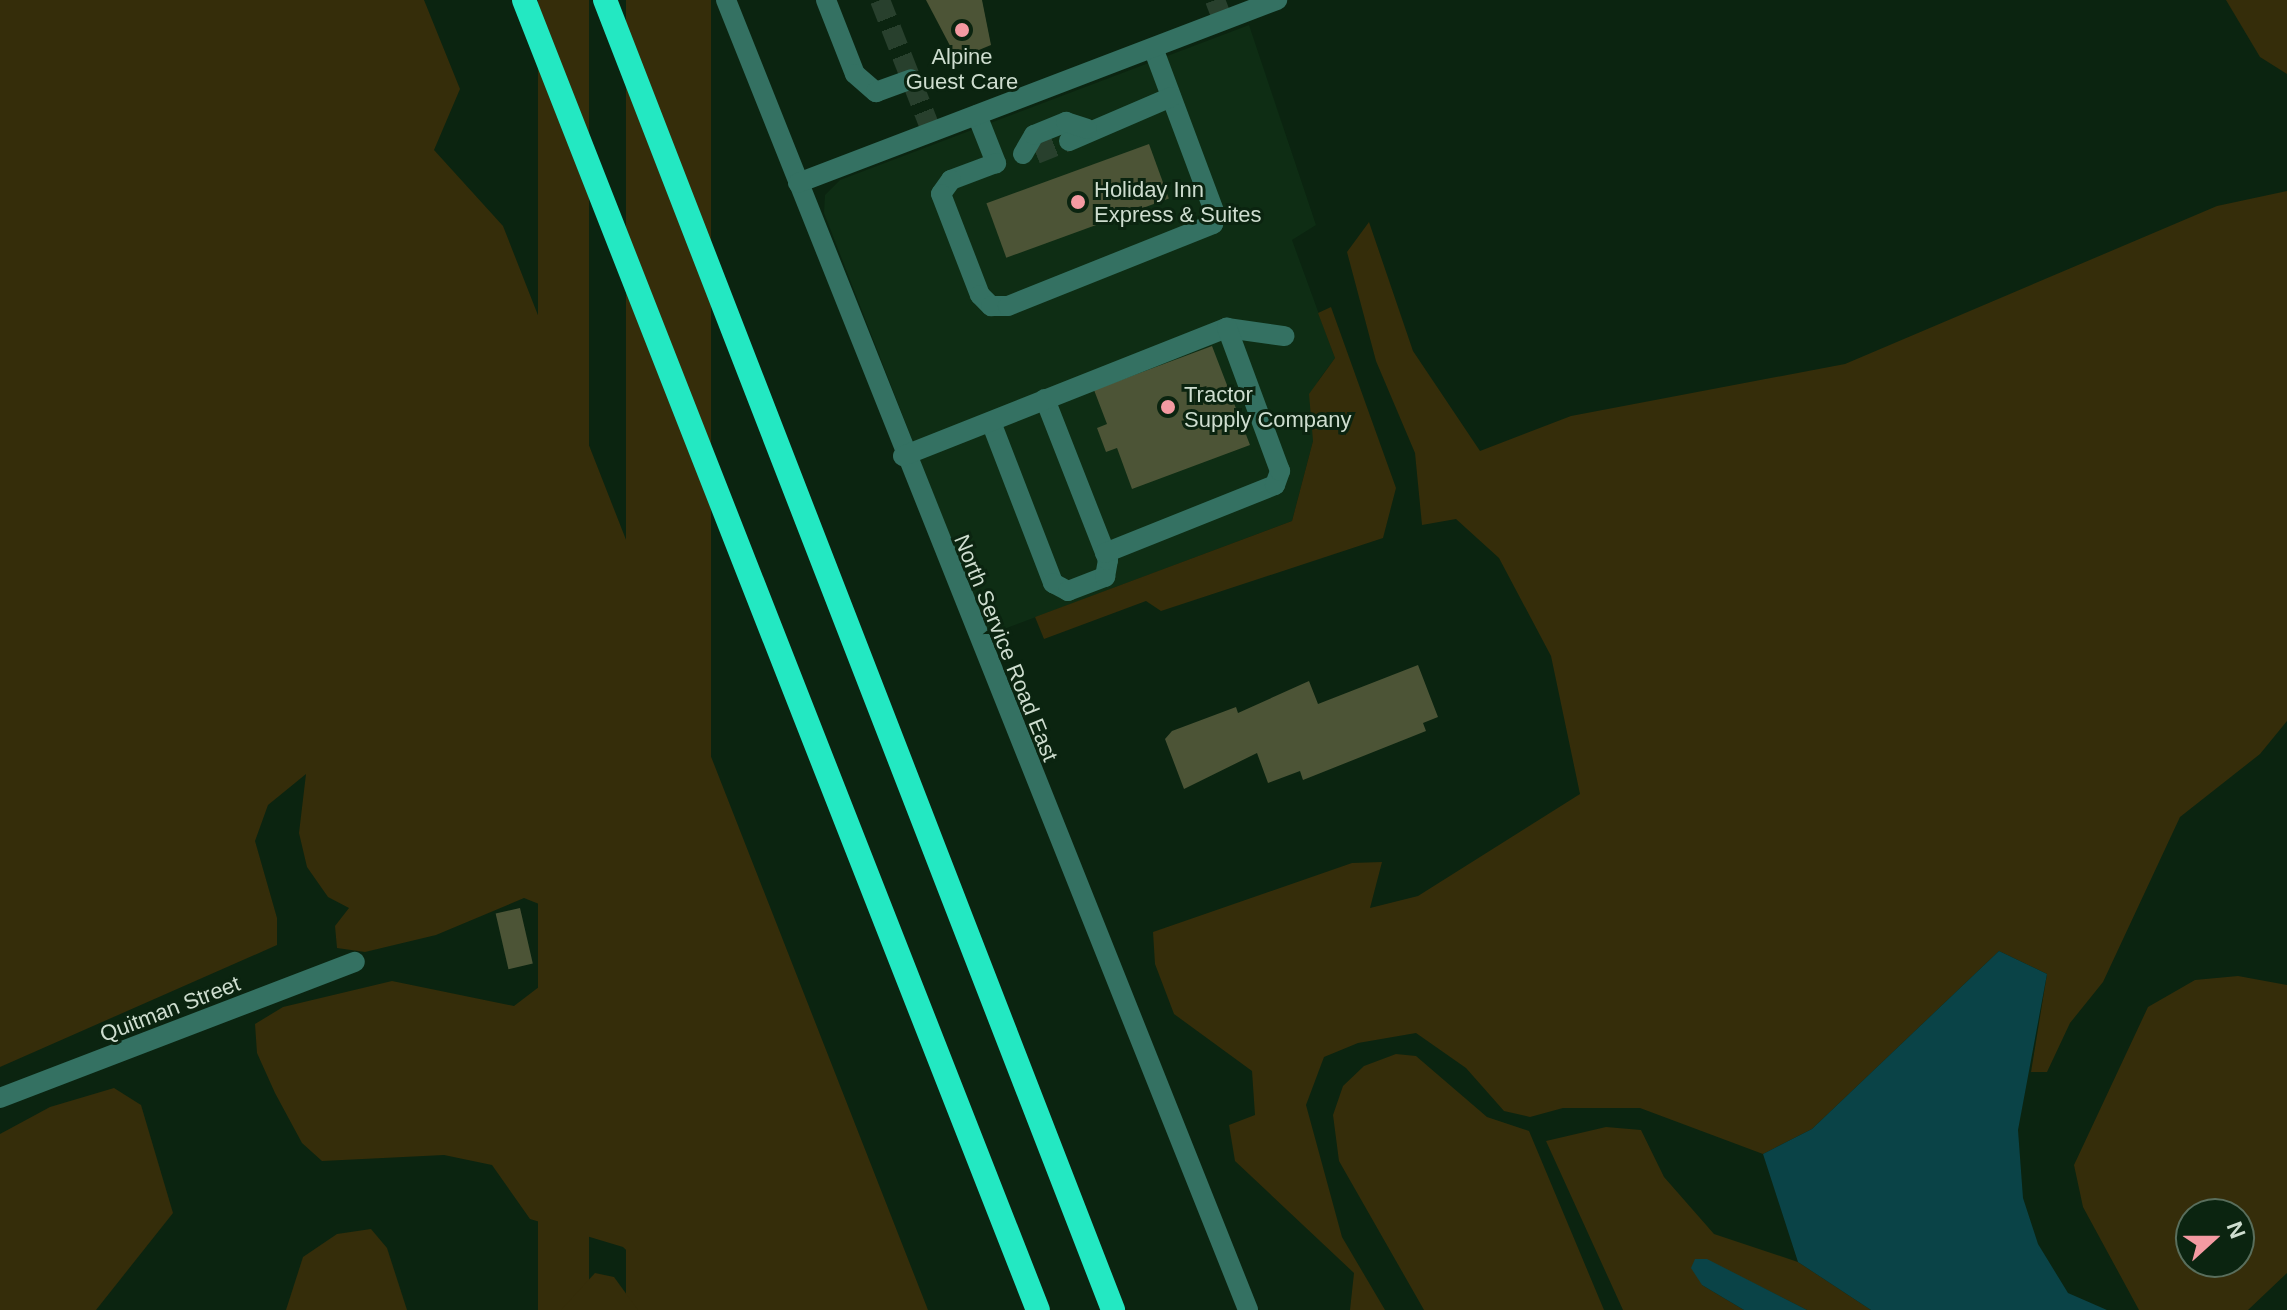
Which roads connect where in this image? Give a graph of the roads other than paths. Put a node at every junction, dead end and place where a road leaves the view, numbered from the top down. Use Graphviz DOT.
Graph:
graph roads {
  1 [pos="524,0"];
  2 [pos="605,0"];
  3 [pos="726,0"];
  4 [pos="826,0"];
  5 [pos="1277,0"];
  6 [pos="1153,48"];
  7 [pos="911,79"];
  8 [pos="1171,97"];
  9 [pos="977,115"];
  10 [pos="1087,129"];
  11 [pos="1069,141"];
  12 [pos="996,163"];
  13 [pos="798,183"];
  14 [pos="1227,328"];
  15 [pos="1284,336"];
  16 [pos="1045,399"];
  17 [pos="991,422"];
  18 [pos="903,456"];
  19 [pos="1105,553"];
  20 [pos="355,962"];
  21 [pos="0,1098"];
  22 [pos="1038,1310"];
  23 [pos="1113,1310"];
  24 [pos="1248,1310"];
  1 -- 22 [label="highway"];
  2 -- 23 [label="highway"];
  3 -- 13 [label="street, North Service Road East"];
  4 -- 7 [label="street"];
  5 -- 6 [label="street"];
  6 -- 8 [label="street"];
  6 -- 9 [label="street"];
  8 -- 10 [label="street"];
  8 -- 12 [label="street"];
  9 -- 12 [label="street"];
  9 -- 13 [label="street"];
  10 -- 11 [label="street"];
  10 -- 12 [label="street"];
  13 -- 18 [label="street, North Service Road East"];
  14 -- 15 [label="street"];
  14 -- 16 [label="street"];
  14 -- 19 [label="street"];
  16 -- 17 [label="street"];
  16 -- 19 [label="street"];
  17 -- 18 [label="street"];
  17 -- 19 [label="street"];
  18 -- 24 [label="street, North Service Road East"];
  20 -- 21 [label="street, Quitman Street"];
}
